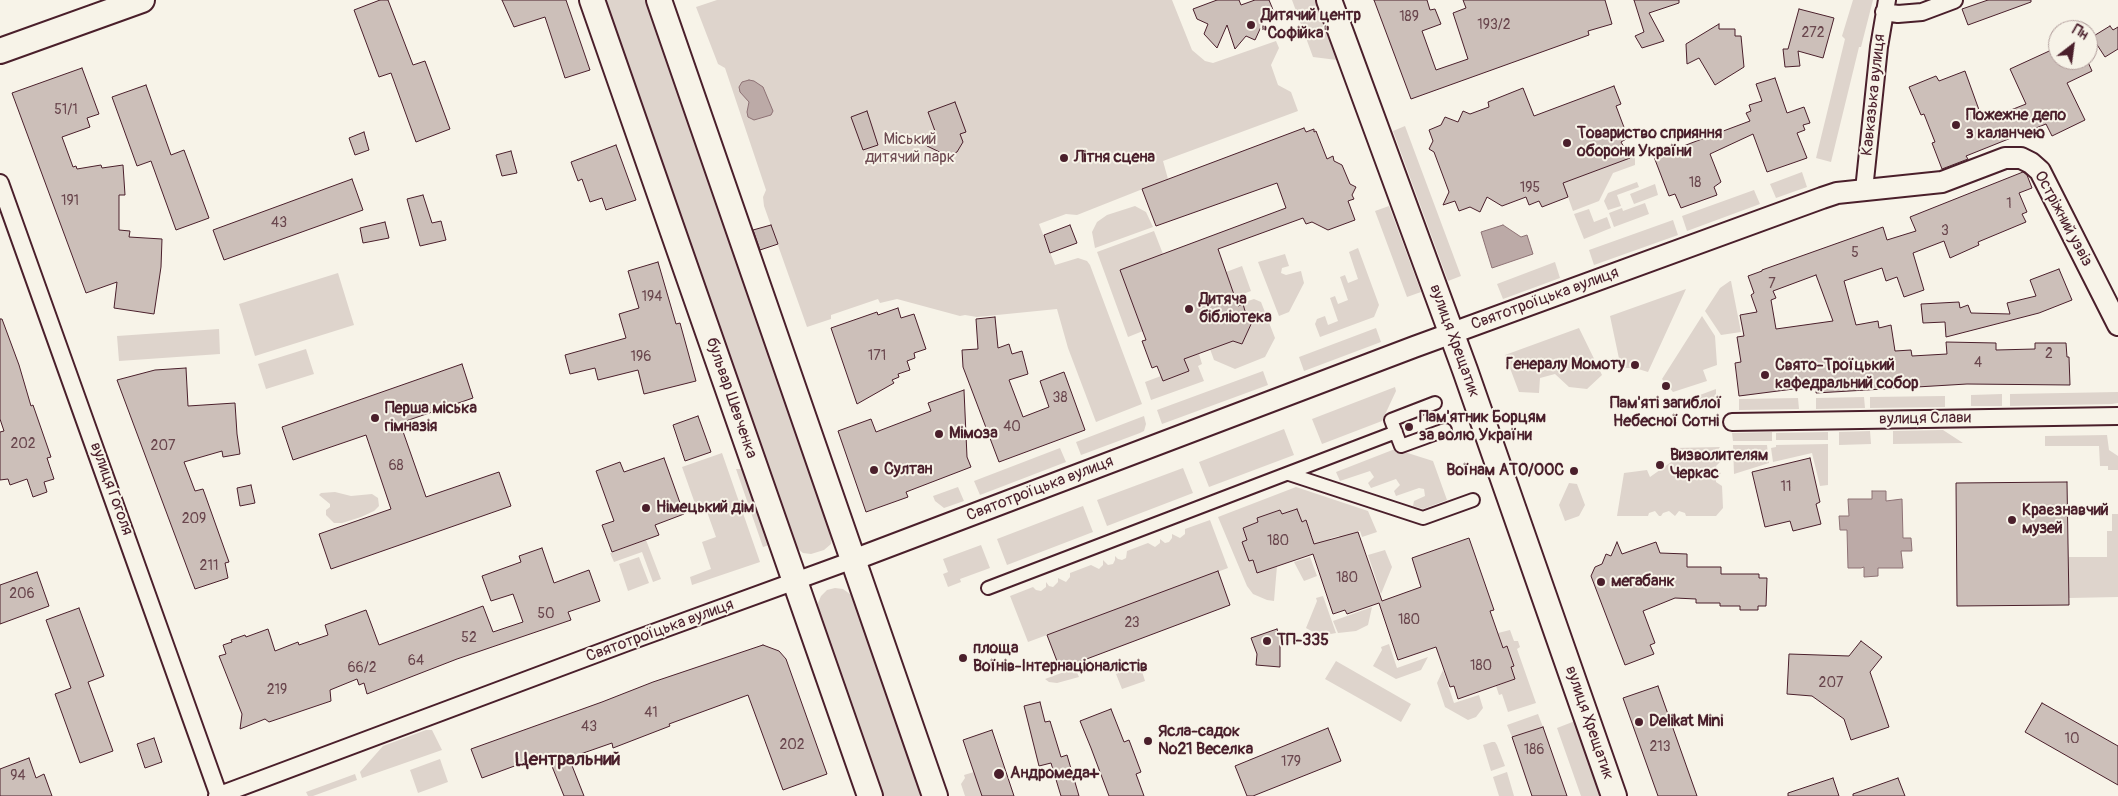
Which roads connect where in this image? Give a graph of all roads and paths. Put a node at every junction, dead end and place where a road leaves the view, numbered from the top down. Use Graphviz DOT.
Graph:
graph roads {
  1 [pos="142,0"];
  2 [pos="592,0"];
  3 [pos="659,0"];
  4 [pos="1329,0"];
  5 [pos="1954,0"];
  6 [pos="1885,6"];
  7 [pos="0,51"];
  8 [pos="0,182"];
  9 [pos="1864,190"];
  10 [pos="2118,324"];
  11 [pos="1452,334"];
  12 [pos="1435,403"];
  13 [pos="2118,416"];
  14 [pos="1732,422"];
  15 [pos="1446,430"];
  16 [pos="1396,432"];
  17 [pos="1289,474"];
  18 [pos="1473,500"];
  19 [pos="853,560"];
  20 [pos="796,582"];
  21 [pos="988,588"];
  22 [pos="219,796"];
  23 [pos="870,796"];
  24 [pos="935,796"];
  25 [pos="1614,796"];
  1 -- 7 [label="main road"];
  2 -- 20 [label="main road, бульвар Шевченка"];
  3 -- 19 [label="main road"];
  4 -- 11 [label="main road, вулиця Хрещатик"];
  5 -- 6 [label="street"];
  6 -- 9 [label="street, Кавказька вулиця"];
  8 -- 22 [label="street, вулиця Гоголя"];
  9 -- 10 [label="street, Остріжний узвіз"];
  9 -- 11 [label="street, Святотроїцька вулиця"];
  11 -- 19 [label="street, Святотроїцька вулиця"];
  11 -- 25 [label="main road, вулиця Хрещатик"];
  12 -- 16 [label="street"];
  13 -- 14 [label="street, вулиця Слави"];
  15 -- 16 [label="street"];
  16 -- 17 [label="street"];
  17 -- 18 [label="street"];
  17 -- 21 [label="street"];
  19 -- 20 [label="street, Святотроїцька вулиця"];
  19 -- 24 [label="main road"];
  20 -- 22 [label="street, Святотроїцька вулиця"];
  20 -- 23 [label="main road, бульвар Шевченка"];
}
